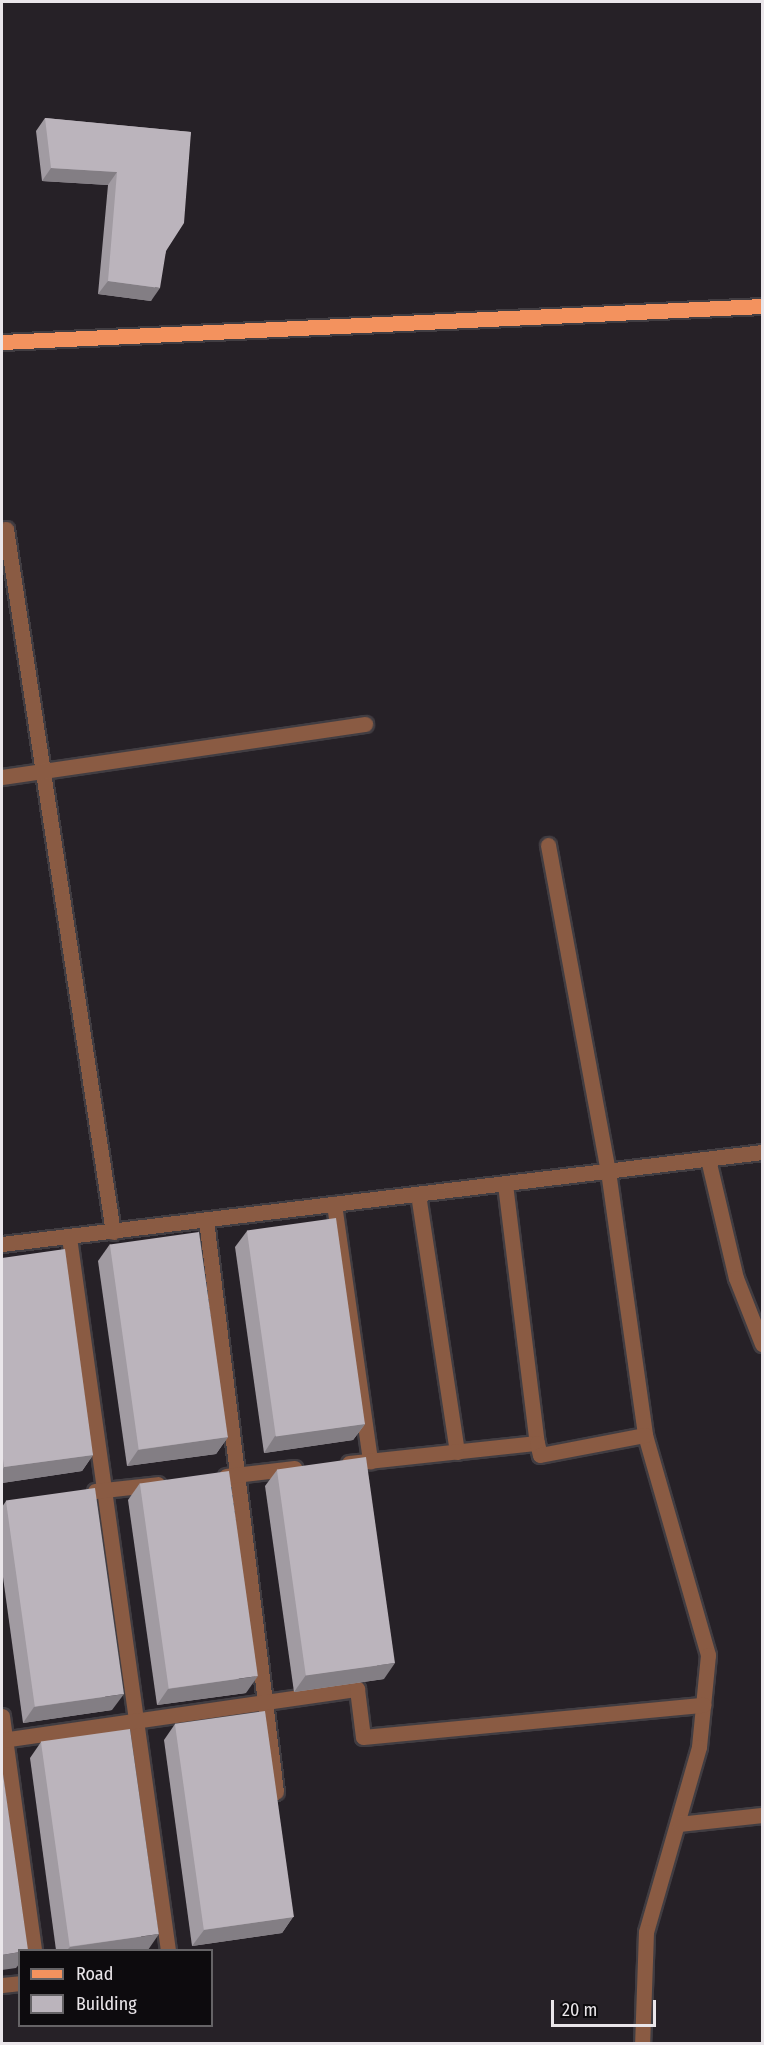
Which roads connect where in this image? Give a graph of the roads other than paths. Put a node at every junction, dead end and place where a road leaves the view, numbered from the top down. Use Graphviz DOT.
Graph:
graph roads {
  1 [pos="762,306"];
  2 [pos="2,342"];
  3 [pos="6,529"];
  4 [pos="364,724"];
  5 [pos="43,770"];
  6 [pos="2,777"];
  7 [pos="548,845"];
  8 [pos="762,1152"];
  9 [pos="708,1159"];
  10 [pos="608,1171"];
  11 [pos="505,1184"];
  12 [pos="418,1194"];
  13 [pos="334,1204"];
  14 [pos="206,1220"];
  15 [pos="113,1232"];
  16 [pos="69,1237"];
  17 [pos="2,1244"];
  18 [pos="762,1344"];
  19 [pos="645,1435"];
  20 [pos="537,1443"];
  21 [pos="457,1452"];
  22 [pos="370,1461"];
  23 [pos="337,1464"];
  24 [pos="315,1466"];
  25 [pos="236,1474"];
  26 [pos="203,1478"];
  27 [pos="170,1482"];
  28 [pos="104,1490"];
  29 [pos="81,1493"];
  30 [pos="264,1702"];
  31 [pos="703,1705"];
  32 [pos="2,1716"];
  33 [pos="137,1721"];
  34 [pos="3,1739"];
  35 [pos="279,1815"];
  36 [pos="762,1815"];
  37 [pos="679,1824"];
  38 [pos="34,1949"];
  39 [pos="168,1949"];
  40 [pos="18,1983"];
  41 [pos="2,1985"];
  42 [pos="642,2043"];
  1 -- 2 [label="main road"];
  3 -- 5 [label="street"];
  4 -- 5 [label="street"];
  5 -- 6 [label="street"];
  5 -- 15 [label="street"];
  7 -- 10 [label="street"];
  8 -- 9 [label="street"];
  9 -- 10 [label="street"];
  9 -- 18 [label="street"];
  10 -- 11 [label="street"];
  10 -- 19 [label="street"];
  11 -- 12 [label="street"];
  11 -- 20 [label="street"];
  12 -- 13 [label="street"];
  12 -- 21 [label="street"];
  13 -- 14 [label="street"];
  13 -- 22 [label="street"];
  14 -- 15 [label="street"];
  14 -- 25 [label="street"];
  15 -- 16 [label="street"];
  16 -- 17 [label="street"];
  16 -- 28 [label="street"];
  19 -- 20 [label="street"];
  19 -- 31 [label="street"];
  20 -- 21 [label="street"];
  21 -- 22 [label="street"];
  22 -- 23 [label="street"];
  24 -- 25 [label="street"];
  25 -- 26 [label="street"];
  25 -- 30 [label="street"];
  27 -- 28 [label="street"];
  28 -- 29 [label="street"];
  28 -- 33 [label="street"];
  30 -- 31 [label="street"];
  30 -- 33 [label="street"];
  30 -- 35 [label="street"];
  31 -- 37 [label="street"];
  32 -- 34 [label="street"];
  33 -- 34 [label="street"];
  33 -- 39 [label="street"];
  34 -- 38 [label="street"];
  36 -- 37 [label="street"];
  37 -- 42 [label="street"];
  40 -- 41 [label="street"];
}
